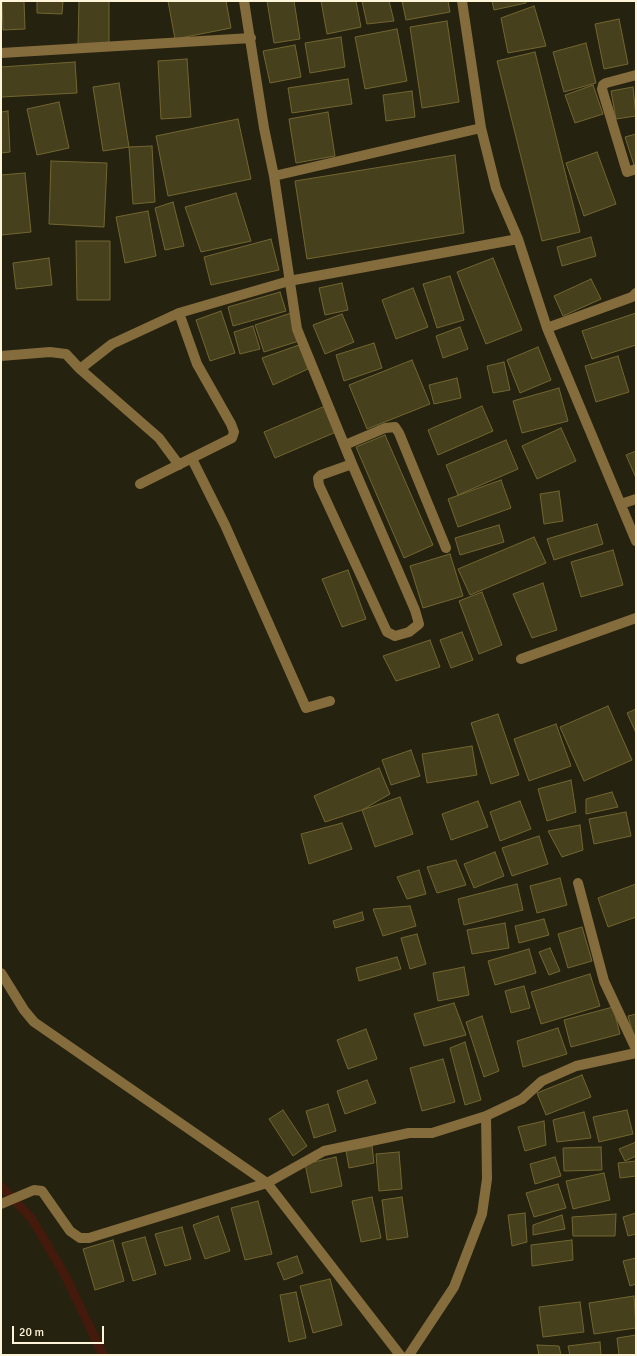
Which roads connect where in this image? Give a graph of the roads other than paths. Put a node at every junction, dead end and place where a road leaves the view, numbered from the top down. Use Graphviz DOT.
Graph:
graph roads {
  1 [pos="244,1"];
  2 [pos="462,1"];
  3 [pos="251,38"];
  4 [pos="1,53"];
  5 [pos="636,75"];
  6 [pos="482,128"];
  7 [pos="636,169"];
  8 [pos="274,176"];
  9 [pos="518,240"];
  10 [pos="289,281"];
  11 [pos="636,293"];
  12 [pos="178,313"];
  13 [pos="547,328"];
  14 [pos="1,356"];
  15 [pos="80,369"];
  16 [pos="345,445"];
  17 [pos="192,459"];
  18 [pos="352,464"];
  19 [pos="179,465"];
  20 [pos="140,484"];
  21 [pos="636,499"];
  22 [pos="621,504"];
  23 [pos="636,541"];
  24 [pos="446,548"];
  25 [pos="636,618"];
  26 [pos="521,659"];
  27 [pos="330,701"];
  28 [pos="578,883"];
  29 [pos="1,972"];
  30 [pos="636,1049"];
  31 [pos="636,1053"];
  32 [pos="486,1116"];
  33 [pos="267,1183"];
  34 [pos="3,1203"];
  35 [pos="400,1355"];
  36 [pos="409,1355"];
  1 -- 3 [label="street"];
  2 -- 6 [label="street"];
  3 -- 4 [label="street"];
  3 -- 8 [label="street"];
  5 -- 7 [label="street"];
  6 -- 8 [label="street"];
  6 -- 9 [label="street"];
  8 -- 10 [label="street"];
  9 -- 10 [label="street"];
  9 -- 13 [label="street"];
  10 -- 12 [label="street"];
  10 -- 16 [label="street"];
  11 -- 13 [label="street"];
  12 -- 15 [label="street"];
  12 -- 17 [label="street"];
  13 -- 22 [label="street"];
  14 -- 15 [label="street"];
  15 -- 19 [label="street"];
  16 -- 18 [label="street"];
  16 -- 24 [label="street"];
  17 -- 19 [label="street"];
  17 -- 27 [label="street"];
  18 -- 18 [label="street"];
  19 -- 20 [label="street"];
  21 -- 22 [label="street"];
  22 -- 23 [label="street"];
  25 -- 26 [label="street"];
  28 -- 30 [label="street"];
  29 -- 33 [label="street"];
  31 -- 32 [label="street"];
  32 -- 33 [label="street"];
  32 -- 36 [label="street"];
  33 -- 34 [label="street"];
  33 -- 35 [label="street"];
}
